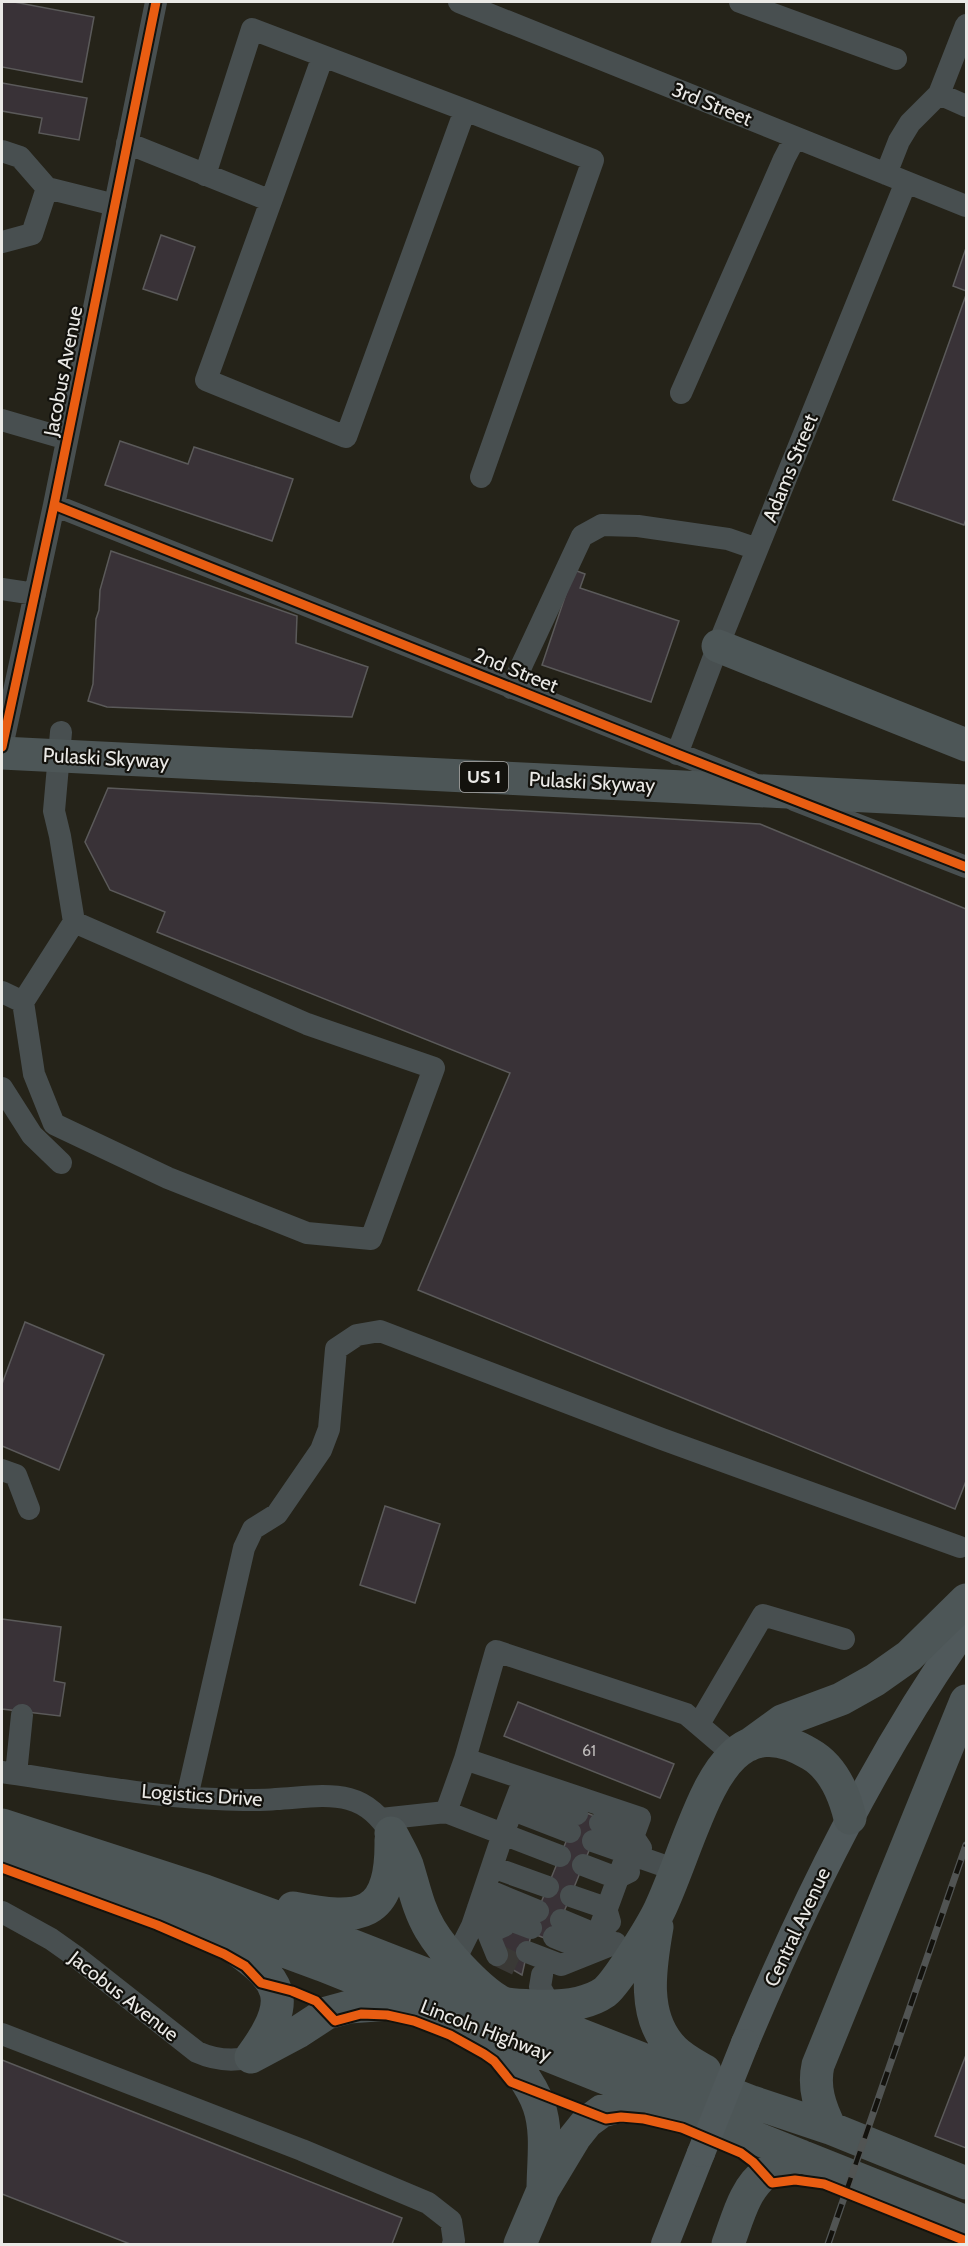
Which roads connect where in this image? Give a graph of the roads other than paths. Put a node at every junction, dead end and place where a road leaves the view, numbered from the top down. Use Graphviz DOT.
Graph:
graph roads {
  1 [pos="156,2"];
  2 [pos="459,2"];
  3 [pos="740,2"];
  4 [pos="495,8"];
  5 [pos="966,25"];
  6 [pos="323,56"];
  7 [pos="896,58"];
  8 [pos="939,94"];
  9 [pos="966,106"];
  10 [pos="465,110"];
  11 [pos="795,138"];
  12 [pos="127,143"];
  13 [pos="2,151"];
  14 [pos="206,175"];
  15 [pos="896,178"];
  16 [pos="47,188"];
  17 [pos="271,201"];
  18 [pos="115,205"];
  19 [pos="966,206"];
  20 [pos="2,242"];
  21 [pos="681,393"];
  22 [pos="2,420"];
  23 [pos="67,439"];
  24 [pos="482,477"];
  25 [pos="54,505"];
  26 [pos="757,549"];
  27 [pos="2,589"];
  28 [pos="35,594"];
  29 [pos="718,646"];
  30 [pos="511,688"];
  31 [pos="61,732"];
  32 [pos="2,733"];
  33 [pos="959,742"];
  34 [pos="2,747"];
  35 [pos="2,753"];
  36 [pos="677,754"];
  37 [pos="966,781"];
  38 [pos="966,801"];
  39 [pos="966,867"];
  40 [pos="74,922"];
  41 [pos="2,992"];
  42 [pos="23,1002"];
  43 [pos="2,1088"];
  44 [pos="61,1163"];
  45 [pos="2,1470"];
  46 [pos="28,1509"];
  47 [pos="960,1547"];
  48 [pos="966,1600"];
  49 [pos="966,1628"];
  50 [pos="844,1639"];
  51 [pos="966,1701"];
  52 [pos="22,1715"];
  53 [pos="699,1724"];
  54 [pos="741,1750"];
  55 [pos="465,1759"];
  56 [pos="9,1773"];
  57 [pos="519,1794"];
  58 [pos="187,1797"];
  59 [pos="446,1812"];
  60 [pos="850,1818"];
  61 [pos="573,1823"];
  62 [pos="2,1825"];
  63 [pos="386,1826"];
  64 [pos="597,1832"];
  65 [pos="503,1834"];
  66 [pos="633,1836"];
  67 [pos="2,1850"];
  68 [pos="560,1856"];
  69 [pos="583,1865"];
  70 [pos="662,1865"];
  71 [pos="492,1867"];
  72 [pos="617,1878"];
  73 [pos="548,1887"];
  74 [pos="571,1896"];
  75 [pos="196,1903"];
  76 [pos="606,1908"];
  77 [pos="660,1911"];
  78 [pos="2,1912"];
  79 [pos="489,1925"];
  80 [pos="557,1929"];
  81 [pos="608,1947"];
  82 [pos="536,1948"];
  83 [pos="455,1960"];
  84 [pos="418,2003"];
  85 [pos="551,2007"];
  86 [pos="490,2015"];
  87 [pos="2,2034"];
  88 [pos="251,2057"];
  89 [pos="752,2102"];
  90 [pos="690,2111"];
  91 [pos="830,2128"];
  92 [pos="801,2156"];
  93 [pos="966,2183"];
  94 [pos="543,2190"];
  95 [pos="966,2222"];
  96 [pos="453,2244"];
  97 [pos="520,2244"];
  98 [pos="664,2244"];
  99 [pos="728,2244"];
  1 -- 12 [label="street, Jacobus Avenue"];
  2 -- 4 [label="street, 3rd Street"];
  3 -- 7 [label="street"];
  4 -- 11 [label="street, 3rd Street"];
  5 -- 8 [label="street"];
  6 -- 10 [label="street"];
  6 -- 14 [label="street"];
  6 -- 17 [label="street"];
  8 -- 9 [label="street"];
  8 -- 15 [label="street, Adams Street"];
  10 -- 17 [label="street"];
  10 -- 24 [label="street"];
  11 -- 15 [label="street, 3rd Street"];
  11 -- 21 [label="street"];
  12 -- 14 [label="street"];
  12 -- 18 [label="street, Jacobus Avenue"];
  13 -- 16 [label="street"];
  14 -- 17 [label="street"];
  15 -- 19 [label="street, 3rd Street"];
  15 -- 26 [label="street, Adams Street"];
  16 -- 18 [label="street"];
  16 -- 20 [label="street"];
  18 -- 23 [label="street, Jacobus Avenue"];
  22 -- 23 [label="street"];
  23 -- 25 [label="street, Jacobus Avenue"];
  25 -- 28 [label="street, Jacobus Avenue"];
  25 -- 30 [label="street, 2nd Street"];
  26 -- 29 [label="street, Adams Street"];
  26 -- 30 [label="street"];
  27 -- 28 [label="street"];
  28 -- 34 [label="street, Jacobus Avenue"];
  29 -- 33 [label="highway"];
  29 -- 36 [label="street, Adams Street"];
  30 -- 36 [label="street, 2nd Street"];
  31 -- 40 [label="street"];
  32 -- 37 [label="highway, Pulaski Skyway / US 1"];
  35 -- 38 [label="highway, Pulaski Skyway / US 1, bridge"];
  36 -- 39 [label="street, 2nd Street"];
  40 -- 42 [label="street"];
  40 -- 42 [label="street"];
  41 -- 42 [label="street"];
  43 -- 44 [label="street"];
  45 -- 46 [label="street"];
  47 -- 58 [label="street"];
  48 -- 54 [label="highway"];
  49 -- 60 [label="main road, Central Avenue"];
  50 -- 53 [label="street"];
  51 -- 91 [label="highway"];
  52 -- 56 [label="street"];
  53 -- 54 [label="street"];
  53 -- 55 [label="street"];
  54 -- 60 [label="highway"];
  54 -- 70 [label="highway"];
  55 -- 57 [label="street"];
  55 -- 59 [label="street"];
  56 -- 58 [label="street, Logistics Drive"];
  57 -- 61 [label="street"];
  57 -- 65 [label="street"];
  57 -- 66 [label="street"];
  58 -- 63 [label="street, Logistics Drive"];
  59 -- 63 [label="street"];
  59 -- 65 [label="street"];
  60 -- 98 [label="main road, Central Avenue, bridge"];
  62 -- 75 [label="highway, Lincoln Highway"];
  63 -- 75 [label="highway"];
  63 -- 83 [label="highway"];
  64 -- 66 [label="street"];
  65 -- 68 [label="street"];
  65 -- 71 [label="street"];
  66 -- 70 [label="street"];
  66 -- 72 [label="street"];
  67 -- 75 [label="highway, Lincoln Highway"];
  69 -- 72 [label="street"];
  70 -- 72 [label="street"];
  70 -- 77 [label="highway"];
  71 -- 73 [label="street"];
  71 -- 79 [label="street"];
  72 -- 76 [label="street"];
  74 -- 76 [label="street"];
  75 -- 84 [label="highway, Lincoln Highway"];
  75 -- 86 [label="highway, Lincoln Highway"];
  75 -- 88 [label="highway"];
  76 -- 81 [label="street"];
  77 -- 81 [label="highway"];
  77 -- 89 [label="highway"];
  78 -- 88 [label="street, Jacobus Avenue"];
  79 -- 82 [label="street"];
  79 -- 83 [label="street"];
  80 -- 81 [label="street"];
  81 -- 82 [label="street"];
  81 -- 85 [label="highway"];
  82 -- 85 [label="street"];
  83 -- 86 [label="highway"];
  84 -- 86 [label="highway, Lincoln Highway"];
  84 -- 88 [label="highway"];
  85 -- 86 [label="highway"];
  86 -- 89 [label="highway, Lincoln Highway"];
  86 -- 90 [label="highway, Lincoln Highway"];
  86 -- 94 [label="highway"];
  87 -- 96 [label="street"];
  89 -- 91 [label="highway, Lincoln Highway"];
  90 -- 92 [label="highway, Lincoln Highway"];
  90 -- 94 [label="highway"];
  91 -- 93 [label="highway, Lincoln Highway"];
  92 -- 95 [label="highway, Lincoln Highway"];
  92 -- 99 [label="highway"];
  94 -- 97 [label="highway"];
}
